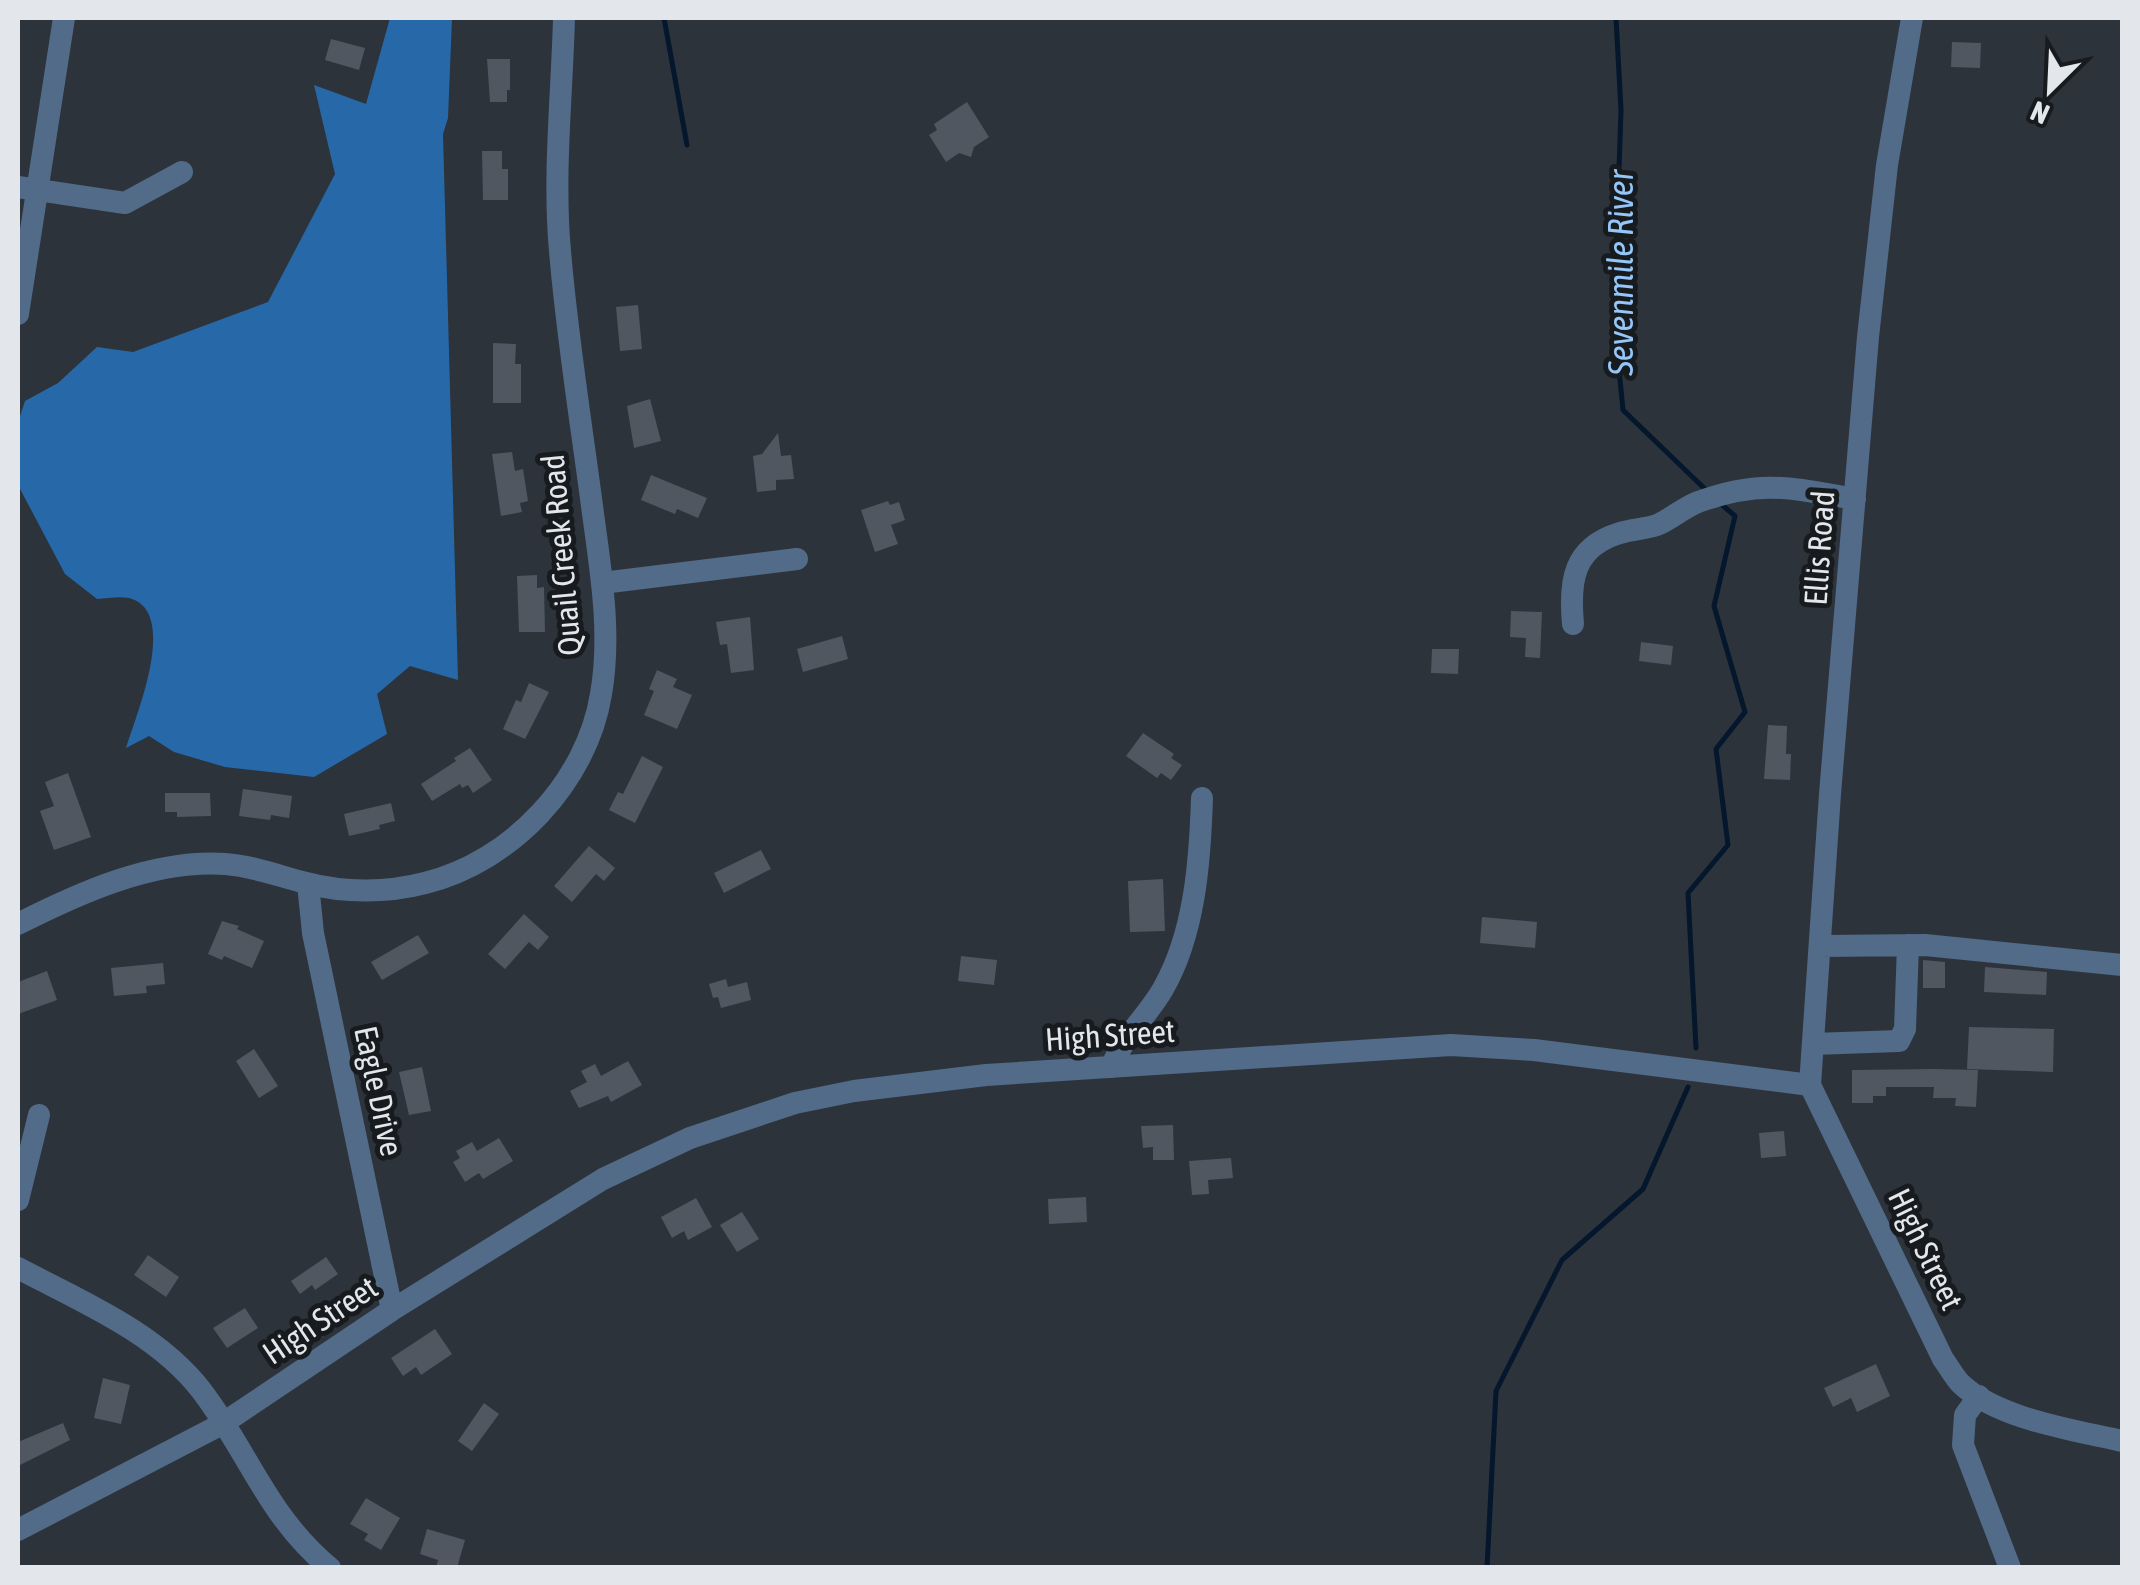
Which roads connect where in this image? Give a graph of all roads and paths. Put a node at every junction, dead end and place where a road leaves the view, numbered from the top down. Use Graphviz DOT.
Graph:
graph roads {
  1 [pos="64,18"];
  2 [pos="564,18"];
  3 [pos="1912,18"];
  4 [pos="182,172"];
  5 [pos="28,189"];
  6 [pos="18,314"];
  7 [pos="1855,499"];
  8 [pos="797,559"];
  9 [pos="602,584"];
  10 [pos="1572,624"];
  11 [pos="1202,798"];
  12 [pos="308,884"];
  13 [pos="18,924"];
  14 [pos="1908,945"];
  15 [pos="1820,946"];
  16 [pos="2122,964"];
  17 [pos="1813,1044"];
  18 [pos="1111,1067"];
  19 [pos="1810,1085"];
  20 [pos="38,1115"];
  21 [pos="18,1200"];
  22 [pos="18,1268"];
  23 [pos="392,1310"];
  24 [pos="1979,1396"];
  25 [pos="222,1424"];
  26 [pos="2122,1441"];
  27 [pos="18,1530"];
  28 [pos="330,1568"];
  29 [pos="2010,1568"];
  1 -- 5 [label="street"];
  2 -- 9 [label="street, Quail Creek Road"];
  3 -- 7 [label="street, Ellis Road"];
  4 -- 5 [label="street"];
  5 -- 6 [label="street"];
  7 -- 10 [label="street"];
  7 -- 15 [label="street, Ellis Road"];
  8 -- 9 [label="street"];
  9 -- 12 [label="street, Quail Creek Road"];
  11 -- 18 [label="street"];
  12 -- 13 [label="street, Quail Creek Road"];
  12 -- 23 [label="street, Eagle Drive"];
  14 -- 15 [label="street"];
  14 -- 16 [label="street"];
  14 -- 17 [label="street"];
  15 -- 17 [label="street, Ellis Road"];
  17 -- 19 [label="street, Ellis Road"];
  18 -- 19 [label="street, High Street"];
  18 -- 23 [label="street, High Street"];
  19 -- 24 [label="street, High Street"];
  20 -- 21 [label="street"];
  22 -- 25 [label="street"];
  23 -- 25 [label="street, High Street"];
  24 -- 26 [label="street, High Street"];
  24 -- 29 [label="street"];
  25 -- 27 [label="street, High Street"];
  25 -- 28 [label="street"];
}
